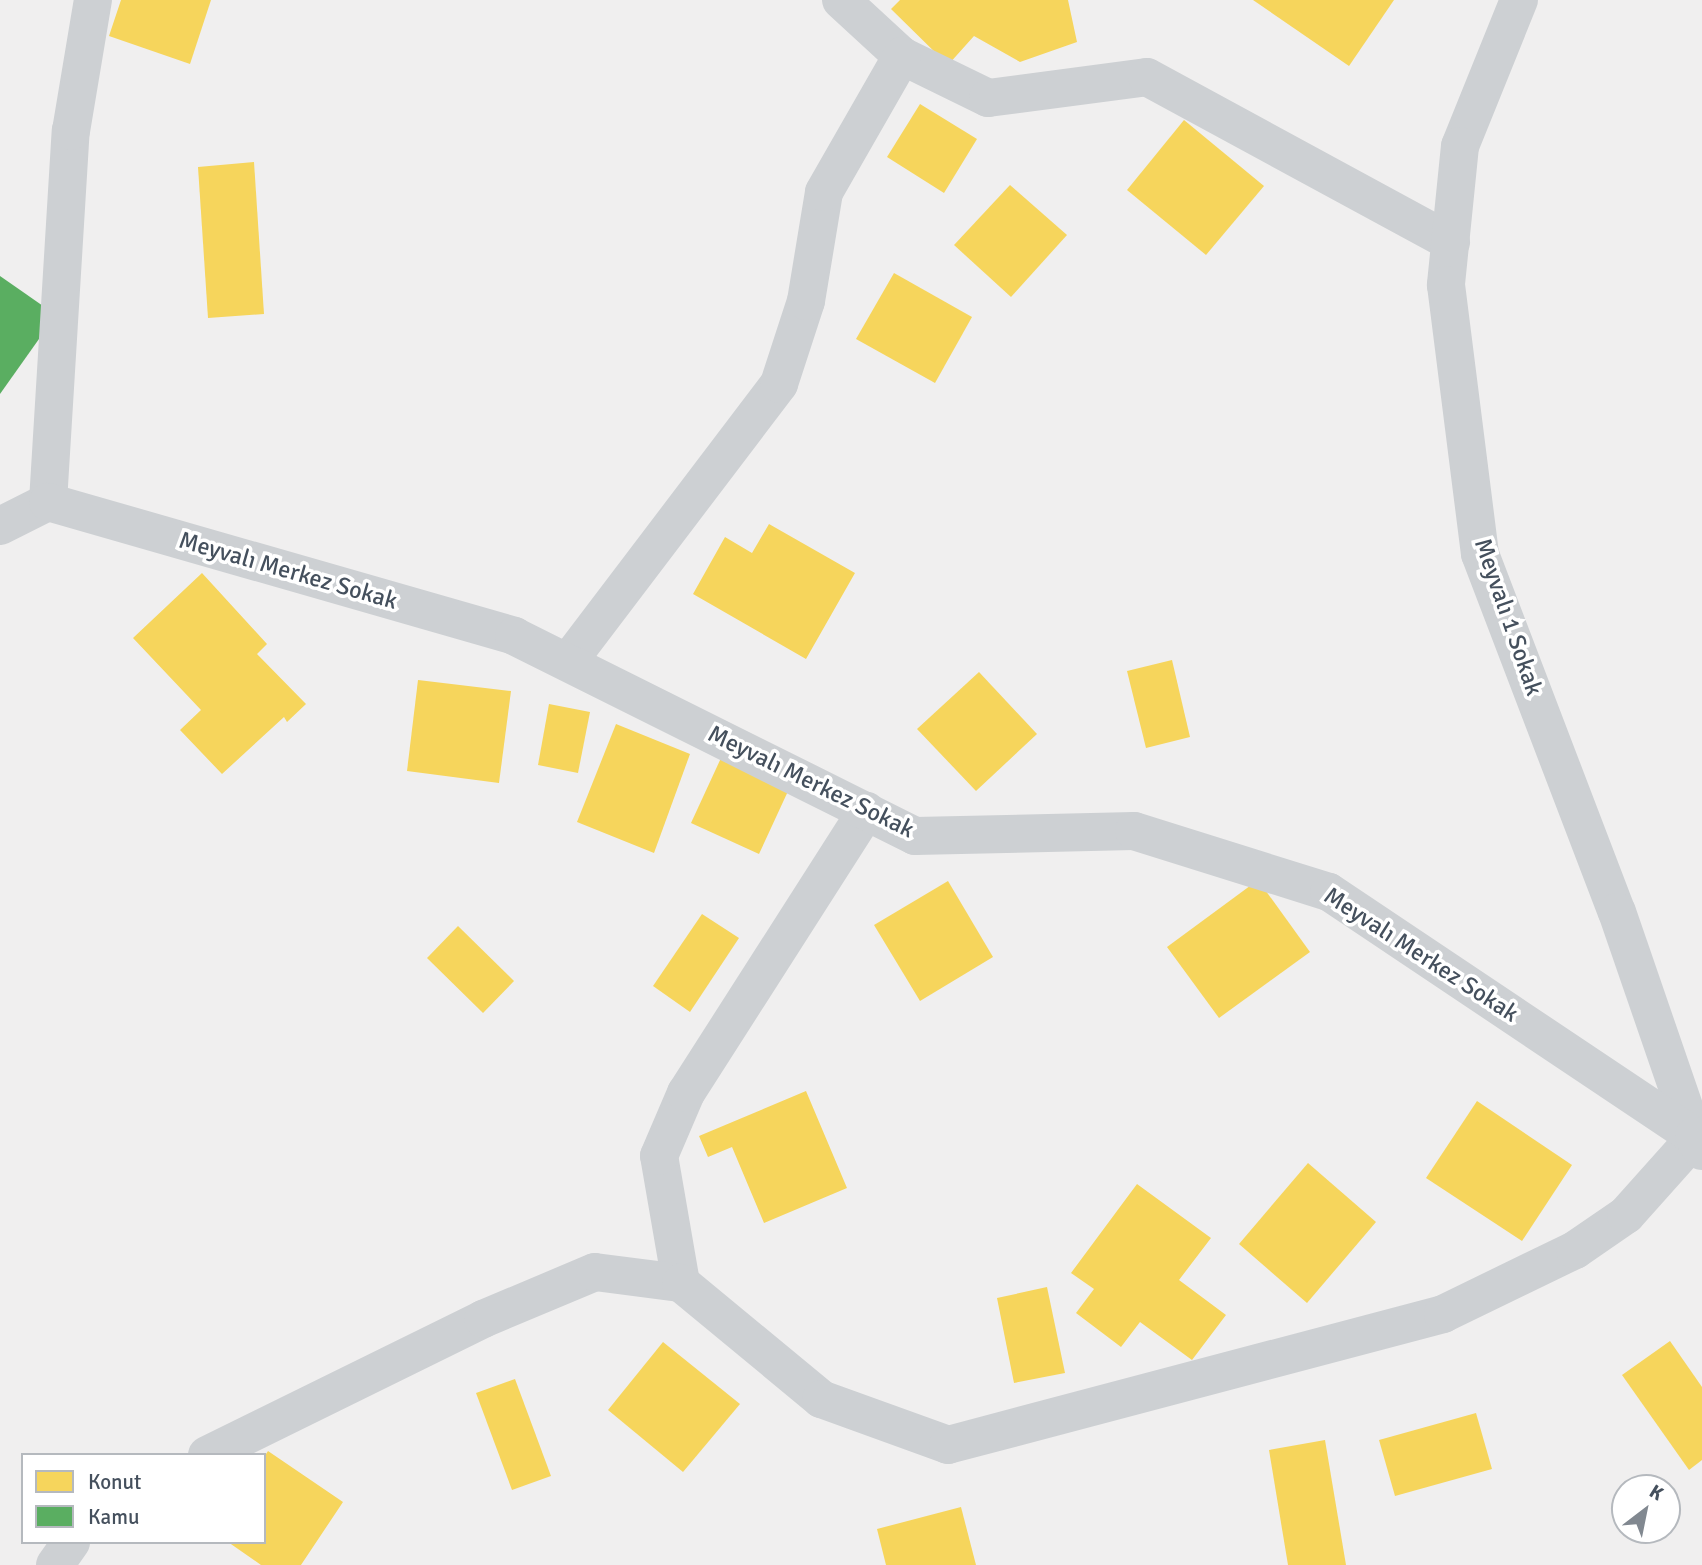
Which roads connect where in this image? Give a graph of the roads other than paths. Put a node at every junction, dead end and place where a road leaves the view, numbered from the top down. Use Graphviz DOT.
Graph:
graph roads {
  1 [pos="93,0"];
  2 [pos="841,0"];
  3 [pos="1519,0"];
  4 [pos="902,56"];
  5 [pos="1451,242"];
  6 [pos="48,502"];
  7 [pos="0,526"];
  8 [pos="568,662"];
  9 [pos="866,811"];
  10 [pos="1699,1139"];
  11 [pos="681,1283"];
  12 [pos="211,1453"];
  13 [pos="70,1544"];
  14 [pos="55,1565"];
  1 -- 6 [label="street"];
  2 -- 4 [label="street"];
  3 -- 5 [label="street, Meyvalı 1 Sokak"];
  4 -- 5 [label="street"];
  4 -- 8 [label="street"];
  5 -- 10 [label="street, Meyvalı 1 Sokak"];
  6 -- 7 [label="street"];
  6 -- 8 [label="street, Meyvalı Merkez Sokak"];
  8 -- 9 [label="street, Meyvalı Merkez Sokak"];
  9 -- 10 [label="street, Meyvalı Merkez Sokak"];
  9 -- 11 [label="street"];
  10 -- 11 [label="street"];
  11 -- 12 [label="street"];
  13 -- 14 [label="street"];
}
